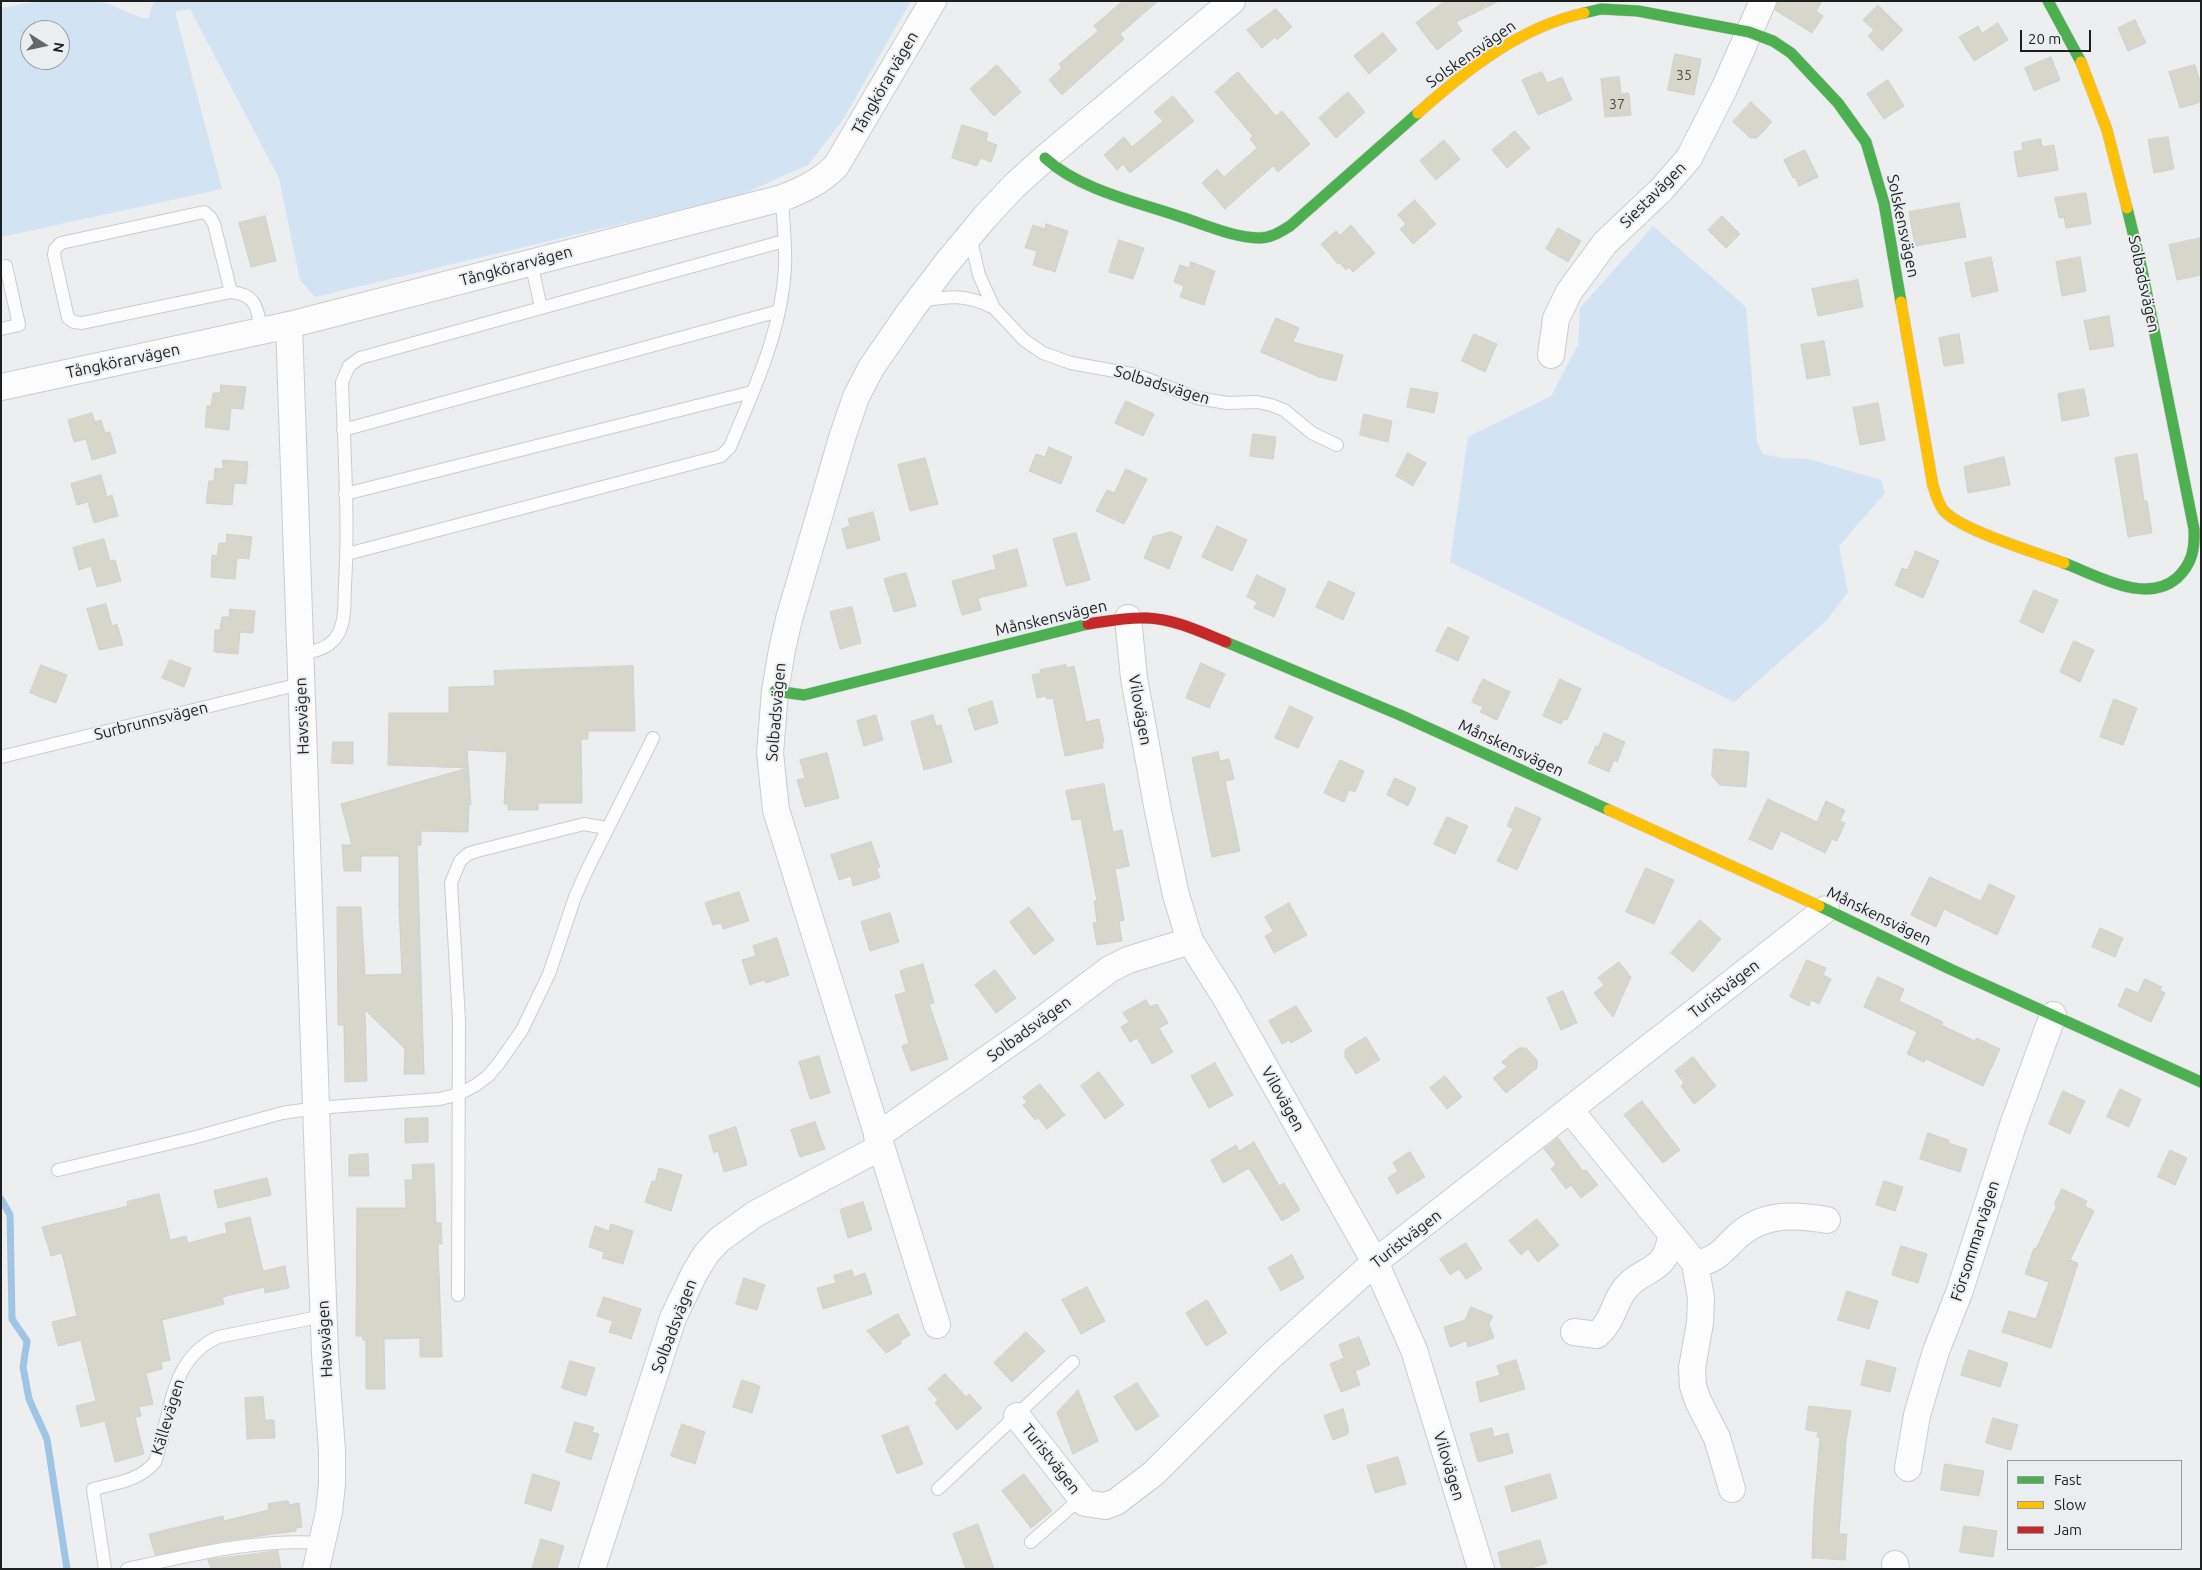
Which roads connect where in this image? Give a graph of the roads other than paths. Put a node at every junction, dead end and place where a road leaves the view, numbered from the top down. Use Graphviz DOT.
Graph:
graph roads {
  1 [pos="933,1"];
  2 [pos="1232,1"];
  3 [pos="1762,1"];
  4 [pos="2048,1"];
  5 [pos="1749,32"];
  6 [pos="1045,158"];
  7 [pos="782,198"];
  8 [pos="970,236"];
  9 [pos="784,241"];
  10 [pos="532,262"];
  11 [pos="1,267"];
  12 [pos="230,292"];
  13 [pos="918,301"];
  14 [pos="541,308"];
  15 [pos="994,308"];
  16 [pos="779,311"];
  17 [pos="289,325"];
  18 [pos="1,329"];
  19 [pos="262,331"];
  20 [pos="1551,355"];
  21 [pos="1,388"];
  22 [pos="752,392"];
  23 [pos="343,430"];
  24 [pos="1337,445"];
  25 [pos="345,494"];
  26 [pos="347,554"];
  27 [pos="2179,576"];
  28 [pos="1128,618"];
  29 [pos="299,655"];
  30 [pos="300,684"];
  31 [pos="776,691"];
  32 [pos="653,738"];
  33 [pos="1,757"];
  34 [pos="606,828"];
  35 [pos="1826,909"];
  36 [pos="1190,941"];
  37 [pos="2053,1015"];
  38 [pos="2201,1082"];
  39 [pos="459,1094"];
  40 [pos="316,1108"];
  41 [pos="1570,1110"];
  42 [pos="879,1141"];
  43 [pos="58,1170"];
  44 [pos="1827,1220"];
  45 [pos="1671,1234"];
  46 [pos="1375,1262"];
  47 [pos="1695,1263"];
  48 [pos="458,1295"];
  49 [pos="324,1316"];
  50 [pos="937,1325"];
  51 [pos="1574,1332"];
  52 [pos="1074,1362"];
  53 [pos="1017,1416"];
  54 [pos="1908,1468"];
  55 [pos="938,1489"];
  56 [pos="1732,1489"];
  57 [pos="1081,1498"];
  58 [pos="1031,1542"];
  59 [pos="323,1543"];
  60 [pos="105,1569"];
  61 [pos="127,1569"];
  62 [pos="316,1569"];
  63 [pos="592,1569"];
  64 [pos="1481,1569"];
  1 -- 7 [label="street, Tångkörarvägen"];
  2 -- 6 [label="street, Solbadsvägen"];
  3 -- 5 [label="street, Siestavägen"];
  4 -- 27 [label="street, Solbadsvägen"];
  5 -- 6 [label="street, Solskensvägen"];
  5 -- 20 [label="street, Siestavägen"];
  5 -- 27 [label="street, Solskensvägen"];
  6 -- 8 [label="street, Solbadsvägen"];
  7 -- 9 [label="lane"];
  7 -- 10 [label="street, Tångkörarvägen"];
  8 -- 13 [label="street, Solbadsvägen"];
  8 -- 15 [label="lane, Solbadsvägen"];
  9 -- 14 [label="lane"];
  9 -- 16 [label="lane"];
  10 -- 14 [label="lane"];
  10 -- 17 [label="street, Tångkörarvägen"];
  11 -- 18 [label="lane"];
  12 -- 12 [label="lane"];
  12 -- 19 [label="lane"];
  13 -- 15 [label="lane, Solbadsvägen"];
  13 -- 31 [label="street, Solbadsvägen"];
  14 -- 23 [label="lane"];
  15 -- 24 [label="lane, Solbadsvägen"];
  16 -- 22 [label="lane"];
  16 -- 23 [label="lane"];
  17 -- 19 [label="street, Tångkörarvägen"];
  17 -- 29 [label="street, Havsvägen"];
  19 -- 21 [label="street, Tångkörarvägen"];
  22 -- 25 [label="lane"];
  22 -- 26 [label="lane"];
  23 -- 25 [label="lane"];
  25 -- 26 [label="lane"];
  26 -- 29 [label="lane"];
  28 -- 31 [label="street, Månskensvägen"];
  28 -- 35 [label="street, Månskensvägen"];
  28 -- 36 [label="street, Vilovägen"];
  29 -- 30 [label="street, Havsvägen"];
  30 -- 33 [label="lane, Surbrunnsvägen"];
  30 -- 40 [label="street, Havsvägen"];
  31 -- 42 [label="street, Solbadsvägen"];
  32 -- 34 [label="lane"];
  34 -- 39 [label="lane"];
  34 -- 39 [label="lane"];
  35 -- 37 [label="street, Månskensvägen"];
  35 -- 41 [label="street, Turistvägen"];
  36 -- 42 [label="street, Solbadsvägen"];
  36 -- 46 [label="street, Vilovägen"];
  37 -- 38 [label="street, Månskensvägen"];
  37 -- 54 [label="street, Försommarvägen"];
  39 -- 40 [label="lane"];
  39 -- 48 [label="lane"];
  40 -- 43 [label="lane"];
  40 -- 49 [label="street, Havsvägen"];
  41 -- 45 [label="street"];
  41 -- 46 [label="street, Turistvägen"];
  42 -- 50 [label="street, Solbadsvägen"];
  42 -- 63 [label="street, Solbadsvägen"];
  44 -- 47 [label="street"];
  45 -- 47 [label="street"];
  45 -- 51 [label="street"];
  46 -- 57 [label="street, Turistvägen"];
  46 -- 64 [label="street, Vilovägen"];
  47 -- 56 [label="street"];
  49 -- 59 [label="street, Havsvägen"];
  49 -- 60 [label="lane, Källevägen"];
  52 -- 53 [label="lane"];
  53 -- 55 [label="lane"];
  53 -- 57 [label="street, Turistvägen"];
  57 -- 58 [label="lane"];
  59 -- 61 [label="lane"];
  59 -- 62 [label="street, Havsvägen"];
}
